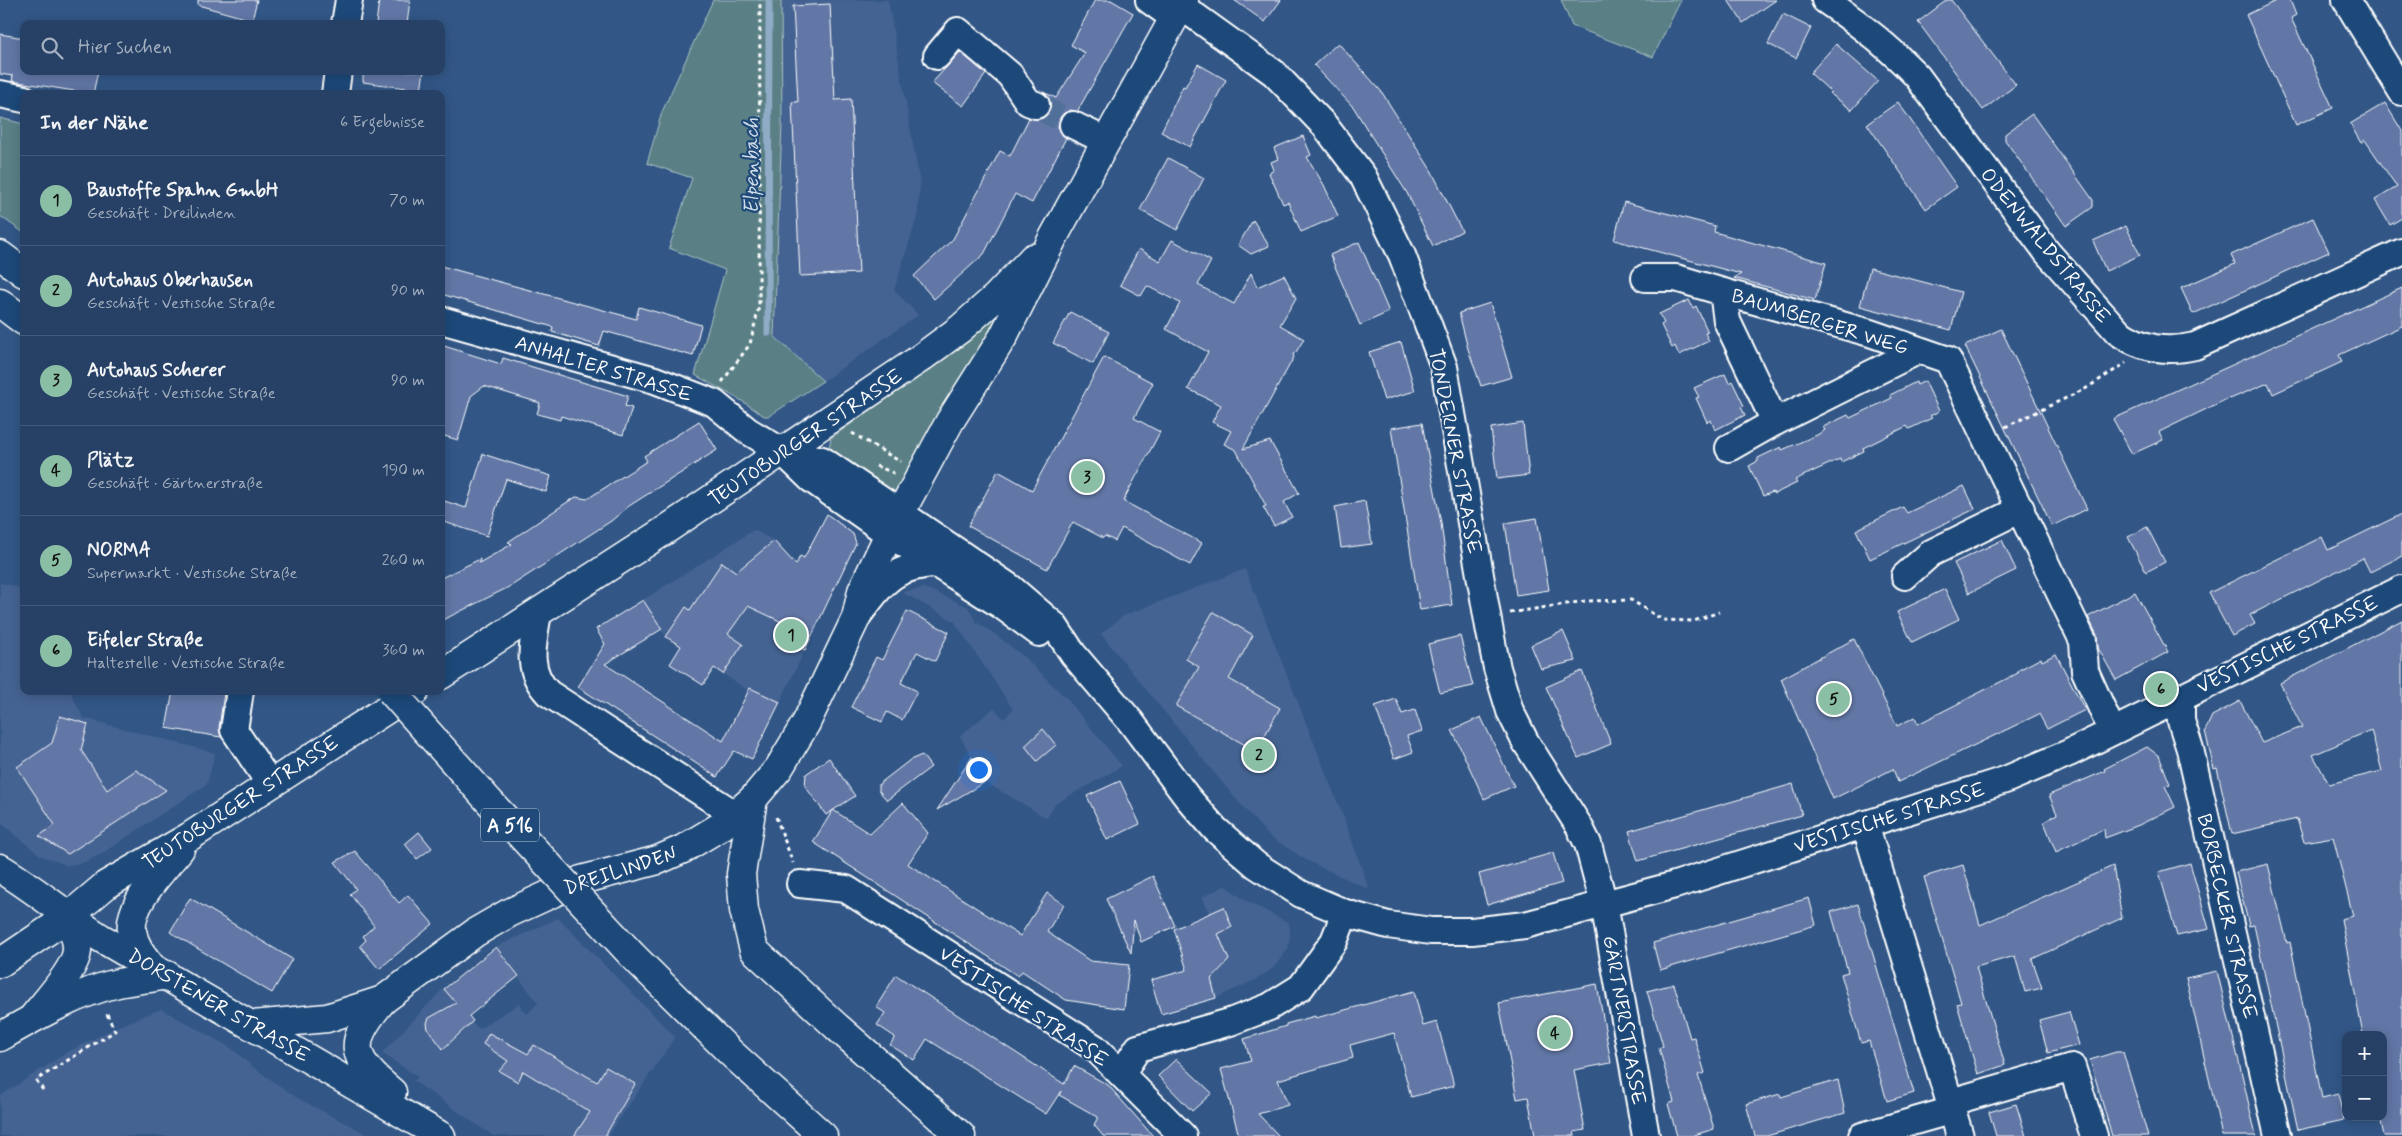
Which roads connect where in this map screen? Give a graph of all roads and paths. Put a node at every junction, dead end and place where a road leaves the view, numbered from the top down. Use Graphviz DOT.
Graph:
graph roads {
  1 [pos="349,0"];
  2 [pos="760,0"];
  3 [pos="1149,0"];
  4 [pos="1825,0"];
  5 [pos="2346,0"];
  6 [pos="1180,8"];
  7 [pos="346,20"];
  8 [pos="936,56"];
  9 [pos="337,75"];
  10 [pos="336,90"];
  11 [pos="2402,92"];
  12 [pos="0,94"];
  13 [pos="20,98"];
  14 [pos="1036,105"];
  15 [pos="1073,125"];
  16 [pos="1106,141"];
  17 [pos="1053,238"];
  18 [pos="2402,252"];
  19 [pos="0,255"];
  20 [pos="20,269"];
  21 [pos="1645,278"];
  22 [pos="1723,292"];
  23 [pos="0,303"];
  24 [pos="20,319"];
  25 [pos="445,321"];
  26 [pos="2149,348"];
  27 [pos="1917,351"];
  28 [pos="714,402"];
  29 [pos="833,418"];
  30 [pos="1775,422"];
  31 [pos="1986,436"];
  32 [pos="1729,448"];
  33 [pos="783,452"];
  34 [pos="868,462"];
  35 [pos="914,476"];
  36 [pos="2021,509"];
  37 [pos="894,524"];
  38 [pos="938,564"];
  39 [pos="1905,576"];
  40 [pos="2402,588"];
  41 [pos="1719,612"];
  42 [pos="538,613"];
  43 [pos="856,618"];
  44 [pos="1489,627"];
  45 [pos="1073,654"];
  46 [pos="445,672"];
  47 [pos="239,695"];
  48 [pos="395,695"];
  49 [pos="409,695"];
  50 [pos="2181,696"];
  51 [pos="2112,731"];
  52 [pos="270,784"];
  53 [pos="751,800"];
  54 [pos="1865,824"];
  55 [pos="189,837"];
  56 [pos="0,868"];
  57 [pos="800,884"];
  58 [pos="1604,904"];
  59 [pos="1345,913"];
  60 [pos="68,917"];
  61 [pos="0,963"];
  62 [pos="159,970"];
  63 [pos="95,991"];
  64 [pos="383,1000"];
  65 [pos="33,1018"];
  66 [pos="253,1025"];
  67 [pos="0,1037"];
  68 [pos="1122,1073"];
  69 [pos="43,1090"];
  70 [pos="1952,1106"];
  71 [pos="442,1136"];
  72 [pos="446,1136"];
  73 [pos="823,1136"];
  74 [pos="961,1136"];
  75 [pos="1183,1136"];
  76 [pos="1646,1136"];
  77 [pos="1862,1136"];
  78 [pos="1960,1136"];
  79 [pos="2094,1136"];
  80 [pos="2278,1136"];
  1 -- 7 [label="street"];
  2 -- 28 [label="path"];
  3 -- 6 [label="street, TONDERNER STRASSE"];
  4 -- 26 [label="street, ODENWALDSTRASSE"];
  5 -- 11 [label="street"];
  6 -- 16 [label="main road, TEUTOBURGER STRASSE"];
  6 -- 44 [label="street, TONDERNER STRASSE"];
  8 -- 14 [label="street"];
  9 -- 10 [label="street"];
  12 -- 13 [label="street"];
  15 -- 16 [label="street"];
  16 -- 17 [label="main road, TEUTOBURGER STRASSE"];
  17 -- 29 [label="main road, TEUTOBURGER STRASSE"];
  17 -- 35 [label="main road, TEUTOBURGER STRASSE"];
  18 -- 26 [label="street, ODENWALDSTRASSE"];
  19 -- 20 [label="main road"];
  21 -- 22 [label="street, BAUMBERGER WEG"];
  22 -- 27 [label="street, BAUMBERGER WEG"];
  22 -- 30 [label="street, BAUMBERGER WEG"];
  23 -- 24 [label="main road"];
  25 -- 28 [label="street, ANHALTER STRASSE"];
  26 -- 31 [label="path"];
  27 -- 30 [label="street, BAUMBERGER WEG"];
  27 -- 31 [label="street, BAUMBERGER WEG"];
  28 -- 33 [label="street, ANHALTER STRASSE"];
  29 -- 33 [label="main road, TEUTOBURGER STRASSE"];
  29 -- 35 [label="path"];
  30 -- 32 [label="street, BAUMBERGER WEG"];
  31 -- 36 [label="street, BAUMBERGER WEG"];
  33 -- 37 [label="street, ANHALTER STRASSE"];
  33 -- 42 [label="main road, TEUTOBURGER STRASSE"];
  34 -- 35 [label="path"];
  35 -- 37 [label="main road, TEUTOBURGER STRASSE"];
  36 -- 39 [label="street"];
  36 -- 51 [label="street, BAUMBERGER WEG"];
  37 -- 38 [label="street, VESTISCHE STRASSE"];
  37 -- 43 [label="main road, DREILINDEN"];
  37 -- 45 [label="street, VESTISCHE STRASSE"];
  38 -- 43 [label="street"];
  38 -- 45 [label="street, VESTISCHE STRASSE"];
  40 -- 50 [label="street, VESTISCHE STRASSE"];
  41 -- 44 [label="path"];
  42 -- 46 [label="main road, TEUTOBURGER STRASSE"];
  42 -- 53 [label="street"];
  43 -- 53 [label="main road, DREILINDEN"];
  44 -- 58 [label="street, TONDERNER STRASSE"];
  45 -- 59 [label="street, VESTISCHE STRASSE"];
  47 -- 52 [label="street"];
  48 -- 73 [label="main road, A 516, bridge"];
  49 -- 52 [label="main road, TEUTOBURGER STRASSE"];
  50 -- 51 [label="street, VESTISCHE STRASSE"];
  50 -- 80 [label="street, BORBECKER STRASSE"];
  51 -- 54 [label="street, VESTISCHE STRASSE"];
  52 -- 55 [label="main road, TEUTOBURGER STRASSE"];
  53 -- 57 [label="path"];
  53 -- 64 [label="main road, DREILINDEN"];
  53 -- 74 [label="main road"];
  54 -- 58 [label="street, VESTISCHE STRASSE"];
  54 -- 70 [label="street"];
  55 -- 60 [label="main road, TEUTOBURGER STRASSE"];
  55 -- 62 [label="main road"];
  56 -- 60 [label="main road, DORSTENER STRASSE"];
  57 -- 68 [label="street, VESTISCHE STRASSE"];
  58 -- 59 [label="street, VESTISCHE STRASSE"];
  58 -- 76 [label="street, GÄRTNERSTRASSE"];
  59 -- 68 [label="street, VESTISCHE STRASSE"];
  60 -- 61 [label="main road, TEUTOBURGER STRASSE"];
  60 -- 62 [label="main road, DORSTENER STRASSE"];
  60 -- 65 [label="main road"];
  62 -- 63 [label="main road"];
  62 -- 66 [label="main road, DORSTENER STRASSE"];
  63 -- 65 [label="main road"];
  63 -- 69 [label="path"];
  64 -- 66 [label="main road, DREILINDEN"];
  64 -- 72 [label="main road, DREILINDEN"];
  65 -- 67 [label="main road"];
  66 -- 71 [label="main road, DORSTENER STRASSE"];
  68 -- 75 [label="street"];
  70 -- 77 [label="street"];
  70 -- 78 [label="street"];
  70 -- 79 [label="street"];
}
